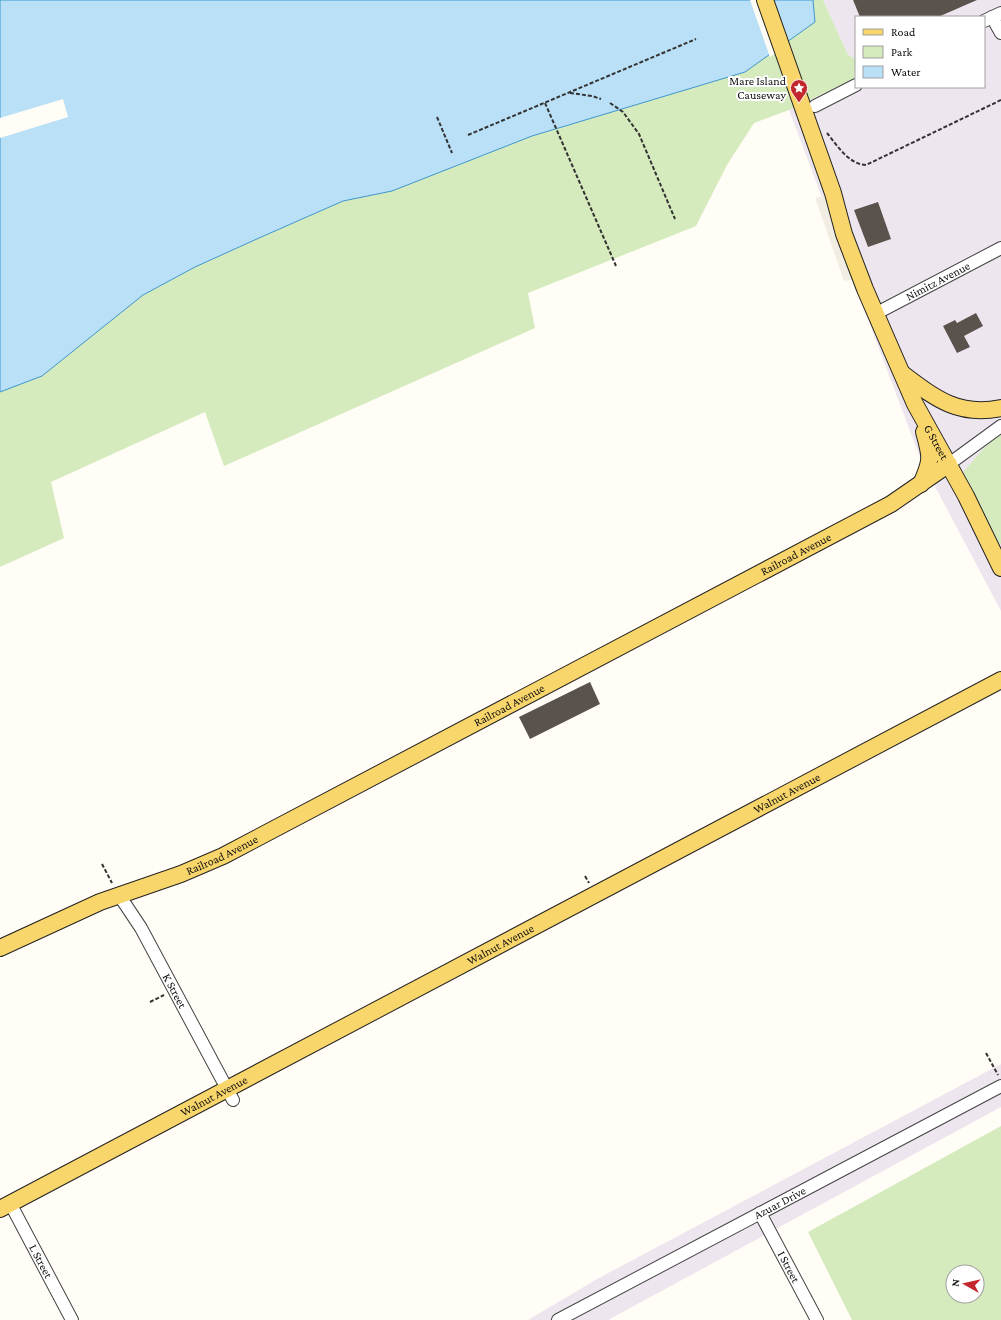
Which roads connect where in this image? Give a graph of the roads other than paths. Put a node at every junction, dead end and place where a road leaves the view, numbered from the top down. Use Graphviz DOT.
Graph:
graph roads {
  1 [pos="753,0"];
  2 [pos="765,0"];
  3 [pos="992,17"];
  4 [pos="1001,33"];
  5 [pos="855,86"];
  6 [pos="815,106"];
  7 [pos="828,194"];
  8 [pos="1001,248"];
  9 [pos="875,314"];
  10 [pos="901,373"];
  11 [pos="915,404"];
  12 [pos="1001,408"];
  13 [pos="1001,426"];
  14 [pos="949,464"];
  15 [pos="922,484"];
  16 [pos="1001,568"];
  17 [pos="1001,680"];
  18 [pos="119,894"];
  19 [pos="0,948"];
  20 [pos="1001,1086"];
  21 [pos="230,1094"];
  22 [pos="5,1206"];
  23 [pos="760,1213"];
  24 [pos="72,1320"];
  25 [pos="558,1320"];
  26 [pos="817,1320"];
  1 -- 7 [label="main road"];
  2 -- 7 [label="main road"];
  3 -- 4 [label="street"];
  5 -- 6 [label="street"];
  7 -- 9 [label="main road"];
  8 -- 9 [label="street, Nimitz Avenue"];
  9 -- 10 [label="main road, G Street"];
  10 -- 11 [label="main road, G Street"];
  10 -- 12 [label="main road"];
  11 -- 14 [label="main road, G Street"];
  11 -- 15 [label="main road"];
  13 -- 14 [label="street, Railroad Avenue"];
  14 -- 15 [label="main road, Railroad Avenue"];
  14 -- 16 [label="main road, G Street"];
  15 -- 18 [label="main road, Railroad Avenue"];
  17 -- 21 [label="main road, Walnut Avenue"];
  18 -- 19 [label="main road, Railroad Avenue"];
  18 -- 21 [label="street, K Street"];
  20 -- 23 [label="street, Azuar Drive"];
  21 -- 22 [label="main road, Walnut Avenue"];
  22 -- 24 [label="street, L Street"];
  23 -- 25 [label="street, Azuar Drive"];
  23 -- 26 [label="street, I Street"];
}
